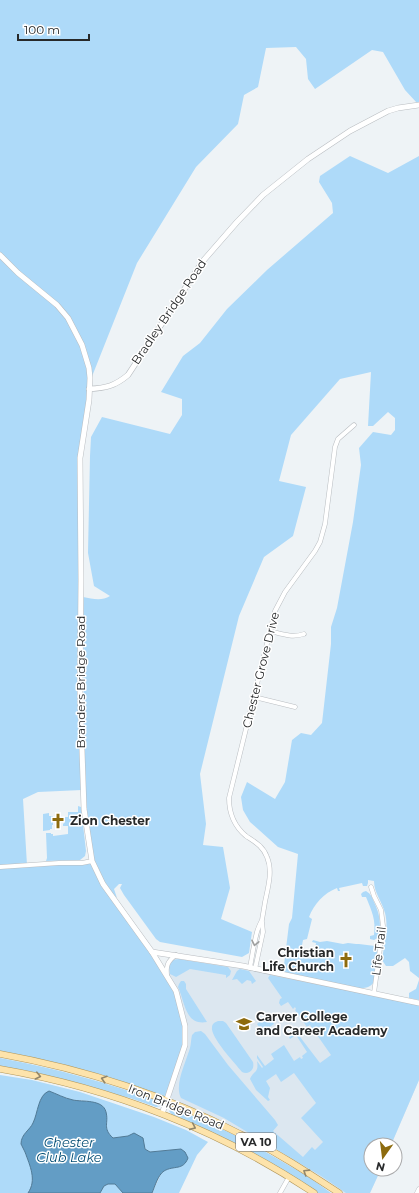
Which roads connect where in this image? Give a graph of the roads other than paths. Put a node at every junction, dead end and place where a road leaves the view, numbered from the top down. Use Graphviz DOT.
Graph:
graph roads {
  1 [pos="419,105"];
  2 [pos="0,255"];
  3 [pos="89,389"];
  4 [pos="354,424"];
  5 [pos="270,631"];
  6 [pos="304,634"];
  7 [pos="254,697"];
  8 [pos="294,707"];
  9 [pos="92,861"];
  10 [pos="0,868"];
  11 [pos="371,887"];
  12 [pos="152,952"];
  13 [pos="176,955"];
  14 [pos="252,968"];
  15 [pos="167,976"];
  16 [pos="374,993"];
  17 [pos="419,1003"];
  18 [pos="0,1054"];
  19 [pos="0,1069"];
  20 [pos="167,1101"];
  21 [pos="162,1114"];
  22 [pos="289,1177"];
  23 [pos="419,1189"];
  24 [pos="280,1193"];
  25 [pos="314,1193"];
  26 [pos="339,1193"];
  27 [pos="417,1193"];
  1 -- 3 [label="street, Bradley Bridge Road"];
  2 -- 3 [label="street, Branders Bridge Road"];
  3 -- 9 [label="street, Branders Bridge Road"];
  4 -- 5 [label="street, Chester Grove Drive"];
  5 -- 6 [label="street"];
  5 -- 7 [label="street, Chester Grove Drive"];
  7 -- 8 [label="street"];
  7 -- 14 [label="street, Chester Grove Drive"];
  9 -- 10 [label="street"];
  9 -- 12 [label="street, Branders Bridge Road"];
  11 -- 16 [label="street, Life Trail"];
  12 -- 13 [label="street"];
  12 -- 15 [label="street, Branders Bridge Road"];
  13 -- 14 [label="street"];
  13 -- 15 [label="street"];
  14 -- 16 [label="street"];
  15 -- 20 [label="street, Branders Bridge Road"];
  16 -- 17 [label="street"];
  20 -- 18 [label="main road, Iron Bridge Road / VA 10, one-way"];
  19 -- 21 [label="main road, Iron Bridge Road / VA 10, one-way"];
  20 -- 21 [label="street, Branders Bridge Road"];
  26 -- 20 [label="main road, Iron Bridge Road / VA 10, one-way"];
  21 -- 22 [label="main road, Iron Bridge Road / VA 10, one-way"];
  22 -- 24 [label="street"];
  22 -- 25 [label="main road, Iron Bridge Road / VA 10"];
  23 -- 27 [label="street"];
}
